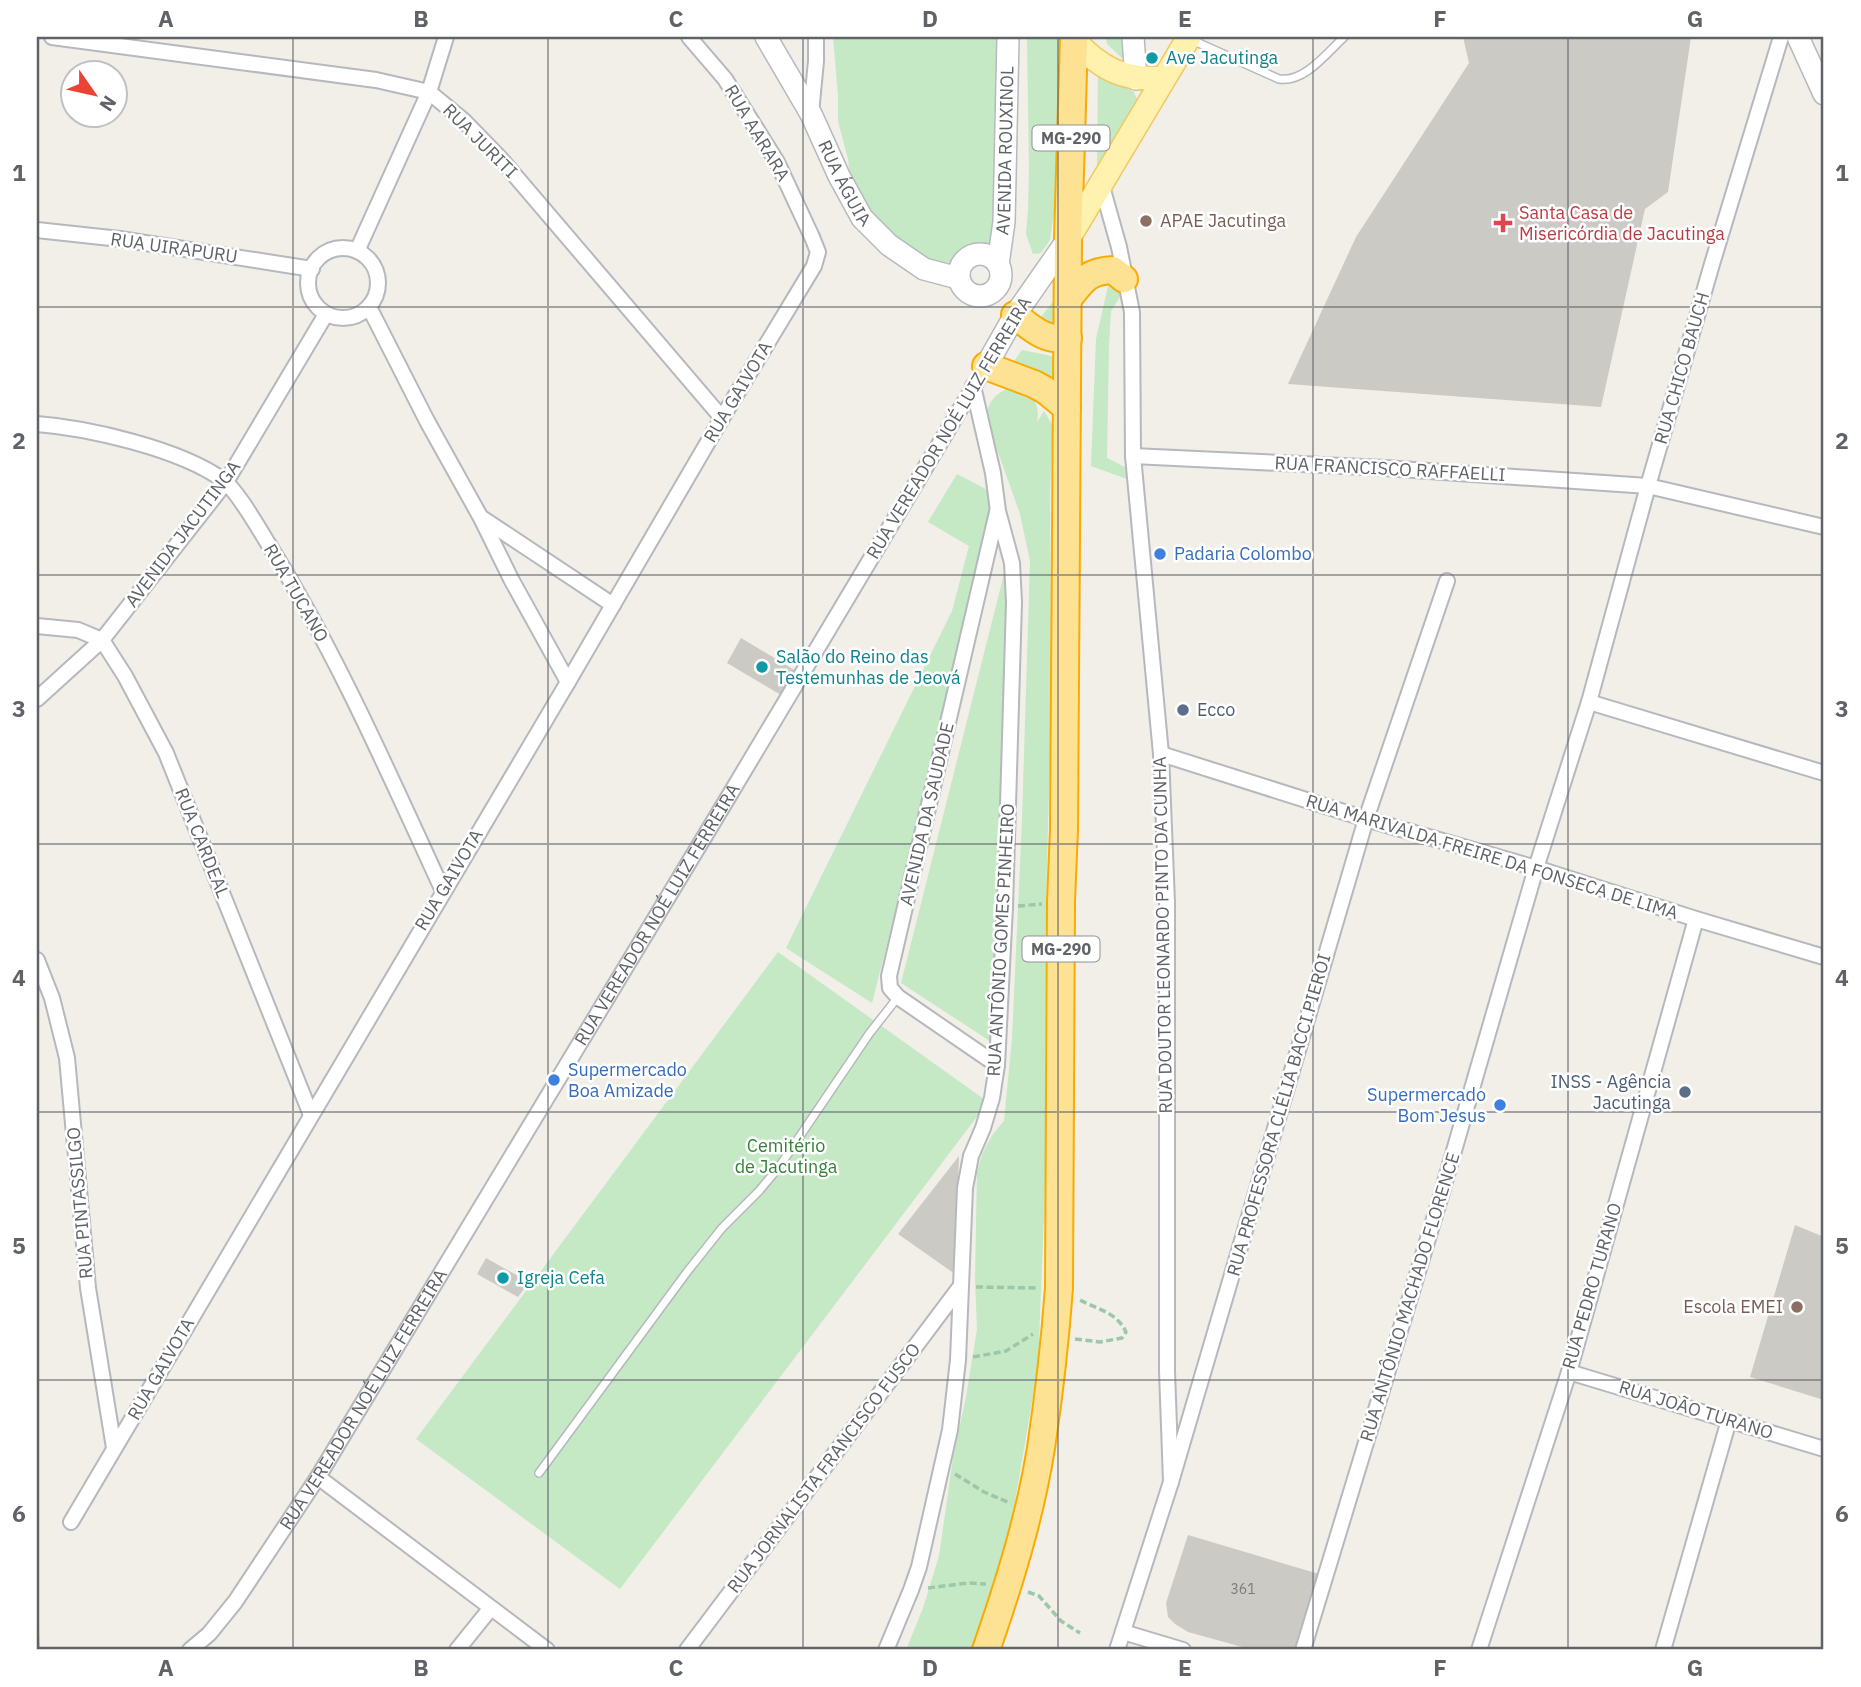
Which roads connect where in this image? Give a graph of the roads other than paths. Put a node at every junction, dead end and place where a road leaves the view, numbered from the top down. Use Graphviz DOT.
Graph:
graph roads {
  1 [pos="52,37"];
  2 [pos="446,37"];
  3 [pos="689,37"];
  4 [pos="766,37"];
  5 [pos="817,37"];
  6 [pos="1008,37"];
  7 [pos="1133,37"];
  8 [pos="1344,37"];
  9 [pos="1781,37"];
  10 [pos="1798,37"];
  11 [pos="1189,38"];
  12 [pos="1074,39"];
  13 [pos="1164,78"];
  14 [pos="1136,79"];
  15 [pos="429,92"];
  16 [pos="1824,94"];
  17 [pos="811,114"];
  18 [pos="1101,183"];
  19 [pos="37,230"];
  20 [pos="812,237"];
  21 [pos="1068,239"];
  22 [pos="357,251"];
  23 [pos="312,269"];
  24 [pos="1043,272"];
  25 [pos="958,278"];
  26 [pos="996,279"];
  27 [pos="1124,279"];
  28 [pos="1069,299"];
  29 [pos="369,307"];
  30 [pos="326,314"];
  31 [pos="1015,315"];
  32 [pos="1068,338"];
  33 [pos="979,376"];
  34 [pos="1067,408"];
  35 [pos="722,418"];
  36 [pos="37,424"];
  37 [pos="1133,456"];
  38 [pos="226,482"];
  39 [pos="1648,486"];
  40 [pos="998,511"];
  41 [pos="481,518"];
  42 [pos="1824,527"];
  43 [pos="1447,581"];
  44 [pos="613,605"];
  45 [pos="37,626"];
  46 [pos="102,640"];
  47 [pos="568,682"];
  48 [pos="37,699"];
  49 [pos="1589,702"];
  50 [pos="1161,754"];
  51 [pos="1824,772"];
  52 [pos="1366,820"];
  53 [pos="1536,868"];
  54 [pos="443,891"];
  55 [pos="1696,919"];
  56 [pos="1824,957"];
  57 [pos="37,960"];
  58 [pos="898,997"];
  59 [pos="997,1065"];
  60 [pos="311,1115"];
  61 [pos="960,1287"];
  62 [pos="1569,1372"];
  63 [pos="1729,1420"];
  64 [pos="114,1448"];
  65 [pos="1824,1449"];
  66 [pos="539,1473"];
  67 [pos="318,1477"];
  68 [pos="1171,1482"];
  69 [pos="71,1522"];
  70 [pos="491,1609"];
  71 [pos="1123,1632"];
  72 [pos="190,1650"];
  73 [pos="457,1650"];
  74 [pos="547,1650"];
  75 [pos="687,1650"];
  76 [pos="886,1650"];
  77 [pos="986,1650"];
  78 [pos="1117,1650"];
  79 [pos="1183,1650"];
  80 [pos="1303,1650"];
  81 [pos="1479,1650"];
  82 [pos="1663,1650"];
  1 -- 15 [label="street, RUA JURITI"];
  2 -- 15 [label="street"];
  3 -- 20 [label="street, RUA AARARA"];
  4 -- 17 [label="street"];
  5 -- 17 [label="street, RUA ÁGUIA"];
  6 -- 26 [label="street, AVENIDA ROUXINOL"];
  7 -- 14 [label="street"];
  8 -- 11 [label="lane"];
  9 -- 39 [label="street, RUA CHICO BAUCH"];
  10 -- 16 [label="street"];
  11 -- 13 [label="main road"];
  12 -- 14 [label="main road"];
  12 -- 21 [label="highway, MG-290"];
  13 -- 14 [label="main road"];
  13 -- 18 [label="main road"];
  15 -- 22 [label="street"];
  15 -- 35 [label="street, RUA JURITI"];
  17 -- 25 [label="street, RUA ÁGUIA"];
  18 -- 21 [label="main road"];
  18 -- 27 [label="street, RUA DOUTOR LEONARDO PINTO DA CUNHA"];
  19 -- 23 [label="street, RUA UIRAPURU"];
  20 -- 35 [label="street, RUA GAIVOTA"];
  21 -- 24 [label="street, RUA VEREADOR NOÉ LUIZ FERREIRA"];
  21 -- 28 [label="highway, MG-290"];
  22 -- 23 [label="street"];
  22 -- 29 [label="street"];
  23 -- 30 [label="street"];
  24 -- 26 [label="street"];
  24 -- 31 [label="street, RUA VEREADOR NOÉ LUIZ FERREIRA"];
  25 -- 26 [label="street"];
  25 -- 26 [label="street"];
  26 -- 31 [label="street"];
  27 -- 28 [label="highway"];
  27 -- 37 [label="street, RUA DOUTOR LEONARDO PINTO DA CUNHA"];
  28 -- 32 [label="highway, MG-290"];
  29 -- 30 [label="street"];
  29 -- 41 [label="street"];
  30 -- 38 [label="street, AVENIDA JACUTINGA"];
  31 -- 32 [label="highway"];
  31 -- 33 [label="street, RUA VEREADOR NOÉ LUIZ FERREIRA"];
  32 -- 34 [label="highway, MG-290"];
  33 -- 34 [label="highway"];
  33 -- 40 [label="street, RUA ANTÔNIO GOMES PINHEIRO"];
  33 -- 67 [label="street, RUA VEREADOR NOÉ LUIZ FERREIRA"];
  34 -- 77 [label="highway, MG-290"];
  35 -- 44 [label="street, RUA GAIVOTA"];
  36 -- 38 [label="street, RUA TUCANO"];
  37 -- 39 [label="street, RUA FRANCISCO RAFFAELLI"];
  37 -- 50 [label="street, RUA DOUTOR LEONARDO PINTO DA CUNHA"];
  38 -- 46 [label="street, AVENIDA JACUTINGA"];
  38 -- 54 [label="street, RUA TUCANO"];
  39 -- 42 [label="street, RUA FRANCISCO RAFFAELLI"];
  39 -- 49 [label="street, RUA CHICO BAUCH"];
  40 -- 58 [label="street, AVENIDA DA SAUDADE"];
  40 -- 59 [label="street, RUA ANTÔNIO GOMES PINHEIRO"];
  41 -- 44 [label="street"];
  41 -- 47 [label="street"];
  43 -- 52 [label="street, RUA PROFESSORA CLÉLIA BACCI PIEROI"];
  44 -- 47 [label="street, RUA GAIVOTA"];
  45 -- 46 [label="street"];
  46 -- 48 [label="street, AVENIDA JACUTINGA"];
  46 -- 60 [label="street, RUA CARDEAL"];
  47 -- 54 [label="street, RUA GAIVOTA"];
  49 -- 51 [label="street"];
  49 -- 53 [label="street, RUA ANTÔNIO MACHADO FLORENCE"];
  50 -- 52 [label="street, RUA MARIVALDA FREIRE DA FONSECA DE LIMA"];
  50 -- 68 [label="street, RUA DOUTOR LEONARDO PINTO DA CUNHA"];
  52 -- 53 [label="street, RUA MARIVALDA FREIRE DA FONSECA DE LIMA"];
  52 -- 68 [label="street, RUA PROFESSORA CLÉLIA BACCI PIEROI"];
  53 -- 55 [label="street, RUA MARIVALDA FREIRE DA FONSECA DE LIMA"];
  53 -- 80 [label="street, RUA ANTÔNIO MACHADO FLORENCE"];
  54 -- 60 [label="street, RUA GAIVOTA"];
  55 -- 56 [label="street, RUA MARIVALDA FREIRE DA FONSECA DE LIMA"];
  55 -- 62 [label="street, RUA PEDRO TURANO"];
  57 -- 64 [label="street, RUA PINTASSILGO"];
  58 -- 59 [label="street"];
  58 -- 66 [label="lane"];
  59 -- 61 [label="street, RUA ANTÔNIO GOMES PINHEIRO"];
  60 -- 64 [label="street, RUA GAIVOTA"];
  61 -- 75 [label="street, RUA JORNALISTA FRANCISCO FUSCO"];
  61 -- 76 [label="street, RUA ANTÔNIO GOMES PINHEIRO"];
  62 -- 63 [label="street, RUA JOÃO TURANO"];
  62 -- 81 [label="street, RUA PEDRO TURANO"];
  63 -- 65 [label="street, RUA JOÃO TURANO"];
  63 -- 82 [label="street"];
  64 -- 69 [label="street, RUA GAIVOTA"];
  67 -- 70 [label="street"];
  67 -- 72 [label="street, RUA VEREADOR NOÉ LUIZ FERREIRA"];
  68 -- 71 [label="street, RUA PROFESSORA CLÉLIA BACCI PIEROI"];
  70 -- 73 [label="street"];
  70 -- 74 [label="street"];
  71 -- 78 [label="street, RUA PROFESSORA CLÉLIA BACCI PIEROI"];
  71 -- 79 [label="street"];
}
